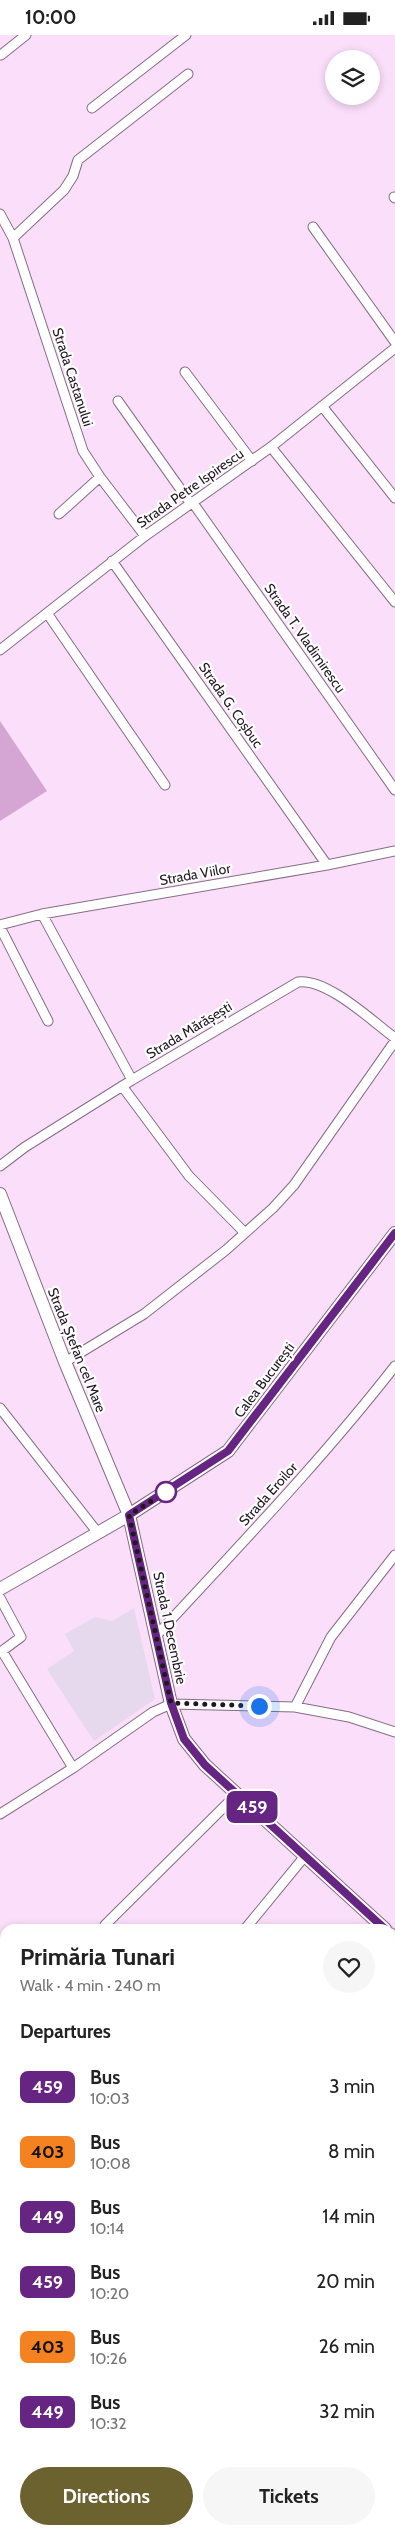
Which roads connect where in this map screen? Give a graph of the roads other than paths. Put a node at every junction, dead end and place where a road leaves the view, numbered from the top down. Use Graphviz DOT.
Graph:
graph roads {
  1 [pos="26,35"];
  2 [pos="186,35"];
  3 [pos="1,55"];
  4 [pos="188,74"];
  5 [pos="92,108"];
  6 [pos="0,214"];
  7 [pos="313,227"];
  8 [pos="13,238"];
  9 [pos="395,342"];
  10 [pos="395,348"];
  11 [pos="185,372"];
  12 [pos="118,401"];
  13 [pos="322,406"];
  14 [pos="271,447"];
  15 [pos="252,461"];
  16 [pos="100,477"];
  17 [pos="395,498"];
  18 [pos="192,503"];
  19 [pos="59,514"];
  20 [pos="145,535"];
  21 [pos="112,561"];
  22 [pos="395,602"];
  23 [pos="47,613"];
  24 [pos="0,650"];
  25 [pos="166,785"];
  26 [pos="395,790"];
  27 [pos="395,851"];
  28 [pos="327,865"];
  29 [pos="42,914"];
  30 [pos="0,926"];
  31 [pos="48,1021"];
  32 [pos="395,1039"];
  33 [pos="132,1080"];
  34 [pos="122,1086"];
  35 [pos="0,1166"];
  36 [pos="0,1194"];
  37 [pos="245,1233"];
  38 [pos="395,1233"];
  39 [pos="64,1362"];
  40 [pos="395,1366"];
  41 [pos="0,1408"];
  42 [pos="129,1515"];
  43 [pos="98,1533"];
  44 [pos="395,1555"];
  45 [pos="0,1589"];
  46 [pos="0,1598"];
  47 [pos="156,1637"];
  48 [pos="171,1703"];
  49 [pos="295,1707"];
  50 [pos="395,1732"];
  51 [pos="72,1768"];
  52 [pos="237,1793"];
  53 [pos="0,1814"];
  54 [pos="305,1856"];
  55 [pos="106,1924"];
  56 [pos="249,1924"];
  57 [pos="380,1924"];
  1 -- 3 [label="street"];
  2 -- 5 [label="street"];
  4 -- 8 [label="street"];
  6 -- 8 [label="street, Strada Castanului"];
  7 -- 9 [label="street"];
  8 -- 16 [label="street, Strada Castanului"];
  10 -- 13 [label="street, Strada Petre Ispirescu"];
  11 -- 15 [label="street"];
  12 -- 18 [label="street, Strada T. Vladimirescu"];
  13 -- 14 [label="street, Strada Petre Ispirescu"];
  13 -- 17 [label="street"];
  14 -- 15 [label="street, Strada Petre Ispirescu"];
  14 -- 22 [label="street"];
  15 -- 18 [label="street, Strada Petre Ispirescu"];
  16 -- 19 [label="street"];
  16 -- 20 [label="street, Strada Castanului"];
  18 -- 20 [label="street, Strada Petre Ispirescu"];
  18 -- 26 [label="street, Strada T. Vladimirescu"];
  20 -- 21 [label="street, Strada Petre Ispirescu"];
  21 -- 23 [label="street, Strada Petre Ispirescu"];
  21 -- 28 [label="street, Strada G. Coșbuc"];
  23 -- 24 [label="street, Strada Petre Ispirescu"];
  23 -- 25 [label="street"];
  27 -- 28 [label="street, Strada Viilor"];
  28 -- 29 [label="street, Strada Viilor"];
  29 -- 30 [label="street, Strada Viilor"];
  29 -- 33 [label="street"];
  30 -- 31 [label="street"];
  32 -- 33 [label="street, Strada Mărășești"];
  32 -- 37 [label="street"];
  33 -- 34 [label="street, Strada Mărășești"];
  34 -- 35 [label="street, Strada Mărășești"];
  34 -- 37 [label="street"];
  36 -- 39 [label="main road, Strada Ștefan cel Mare"];
  37 -- 39 [label="street"];
  38 -- 42 [label="main road, Calea București"];
  39 -- 42 [label="main road, Strada Ștefan cel Mare"];
  40 -- 47 [label="street, Strada Eroilor"];
  41 -- 43 [label="street"];
  42 -- 43 [label="main road, Calea București"];
  42 -- 47 [label="main road, Strada 1 Decembrie"];
  43 -- 45 [label="main road, Calea București"];
  44 -- 49 [label="street"];
  46 -- 51 [label="street"];
  47 -- 48 [label="main road, Strada 1 Decembrie"];
  48 -- 49 [label="street"];
  48 -- 51 [label="street"];
  48 -- 52 [label="main road, Strada 1 Decembrie"];
  49 -- 50 [label="street"];
  51 -- 53 [label="street"];
  52 -- 54 [label="main road, Strada 1 Decembrie"];
  52 -- 55 [label="street"];
  54 -- 56 [label="street"];
  54 -- 57 [label="main road, Strada 1 Decembrie"];
}
